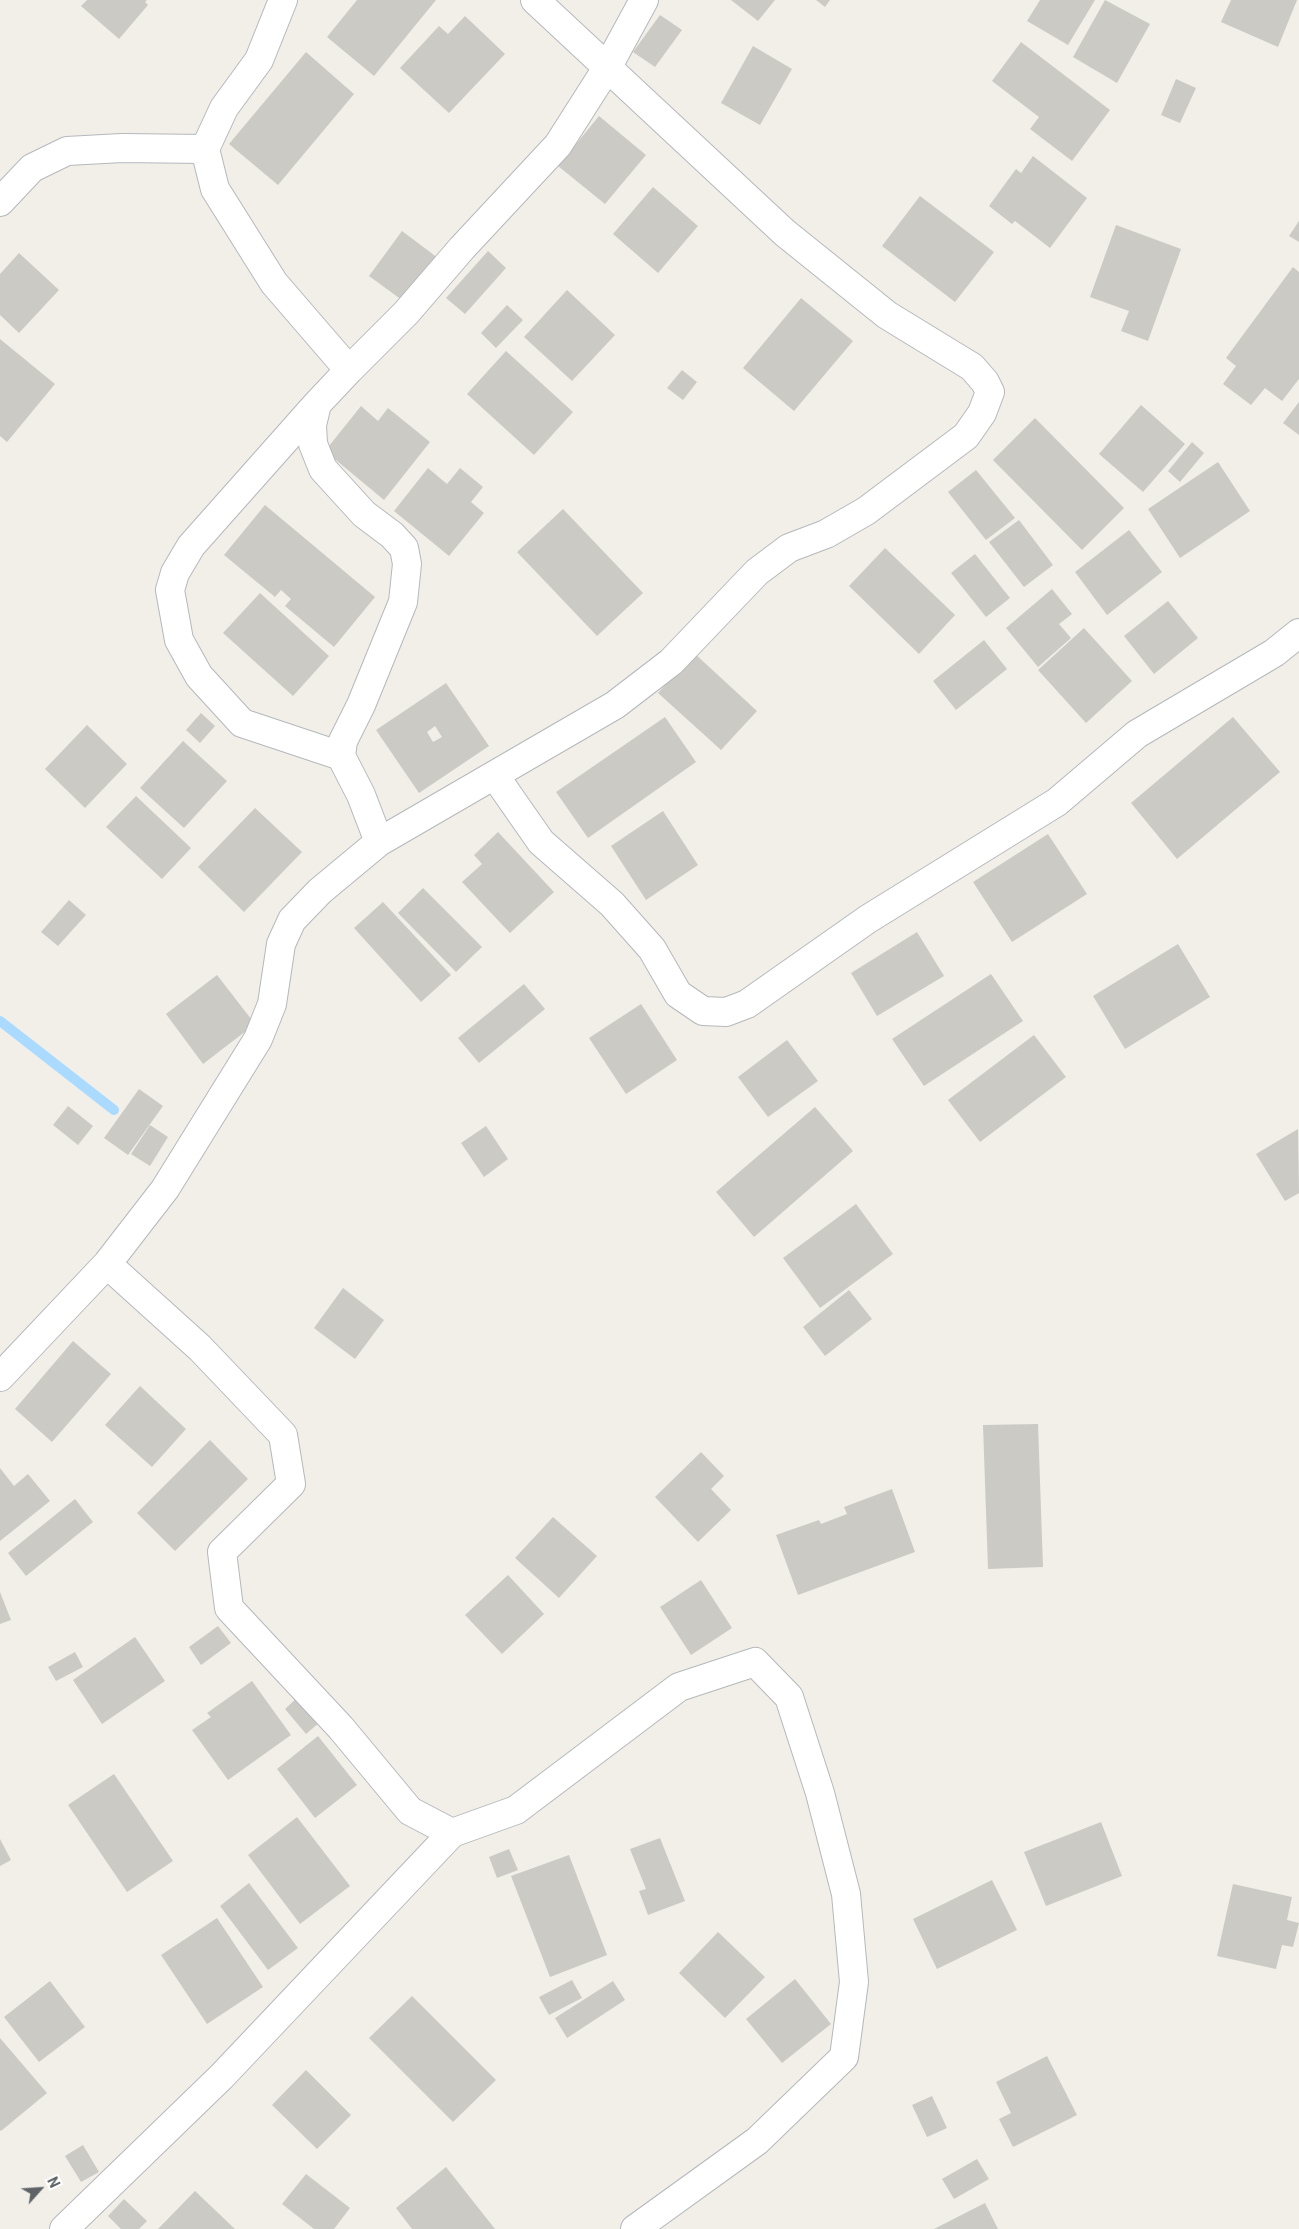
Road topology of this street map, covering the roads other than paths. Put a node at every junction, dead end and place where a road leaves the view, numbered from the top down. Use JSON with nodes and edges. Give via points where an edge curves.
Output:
{"nodes":[{"id":1,"x":283,"y":0,"type":"edge"},
{"id":2,"x":535,"y":0,"type":"edge"},
{"id":3,"x":644,"y":0,"type":"edge"},
{"id":4,"x":607,"y":68,"type":"junction"},
{"id":5,"x":205,"y":149,"type":"junction"},
{"id":6,"x":0,"y":202,"type":"edge"},
{"id":7,"x":349,"y":370,"type":"junction"},
{"id":8,"x":317,"y":404,"type":"junction"},
{"id":9,"x":1299,"y":633,"type":"edge"},
{"id":10,"x":341,"y":756,"type":"junction"},
{"id":11,"x":495,"y":776,"type":"junction"},
{"id":12,"x":378,"y":842,"type":"junction"},
{"id":13,"x":108,"y":1264,"type":"junction"},
{"id":14,"x":0,"y":1377,"type":"edge"},
{"id":15,"x":452,"y":1833,"type":"junction"},
{"id":16,"x":64,"y":2229,"type":"edge"},
{"id":17,"x":635,"y":2229,"type":"edge"}],
"edges":[{"from":1,"to":5,"type":"street","via":[[259,60],[224,108]]},
{"from":2,"to":4,"type":"street"},
{"from":3,"to":4,"type":"street"},
{"from":4,"to":7,"type":"street","via":[[558,145],[406,313]]},
{"from":4,"to":11,"type":"street","via":[[784,233],[887,315],[972,367],[990,392],[982,413],[966,436],[866,511],[826,534],[789,548],[757,572],[672,662],[615,705]]},
{"from":5,"to":6,"type":"street","via":[[67,151],[32,168]]},
{"from":5,"to":7,"type":"street","via":[[215,189],[274,283]]},
{"from":7,"to":8,"type":"street"},
{"from":8,"to":10,"type":"street","via":[[312,425],[313,444],[323,469],[364,514],[404,548],[407,564],[403,602],[343,741]]},
{"from":8,"to":10,"type":"street","via":[[191,546],[175,573],[170,590],[179,640],[199,676],[242,723]]},
{"from":9,"to":11,"type":"street","via":[[1274,653],[1137,734],[1057,802],[868,919],[747,1004],[726,1012],[703,1011],[678,994],[652,949],[612,904],[541,842]]},
{"from":10,"to":12,"type":"street"},
{"from":11,"to":12,"type":"street"},
{"from":12,"to":13,"type":"street","via":[[292,920],[281,944],[272,1004],[258,1039],[165,1189]]},
{"from":13,"to":14,"type":"street"},
{"from":13,"to":15,"type":"street","via":[[200,1348],[283,1435],[290,1484],[222,1552],[228,1608],[341,1728],[410,1811]]},
{"from":15,"to":16,"type":"street","via":[[221,2077]]},
{"from":15,"to":17,"type":"street","via":[[516,1810],[679,1687],[755,1662],[789,1697],[820,1793],[846,1894],[854,1982],[844,2057],[757,2141]]}]}
